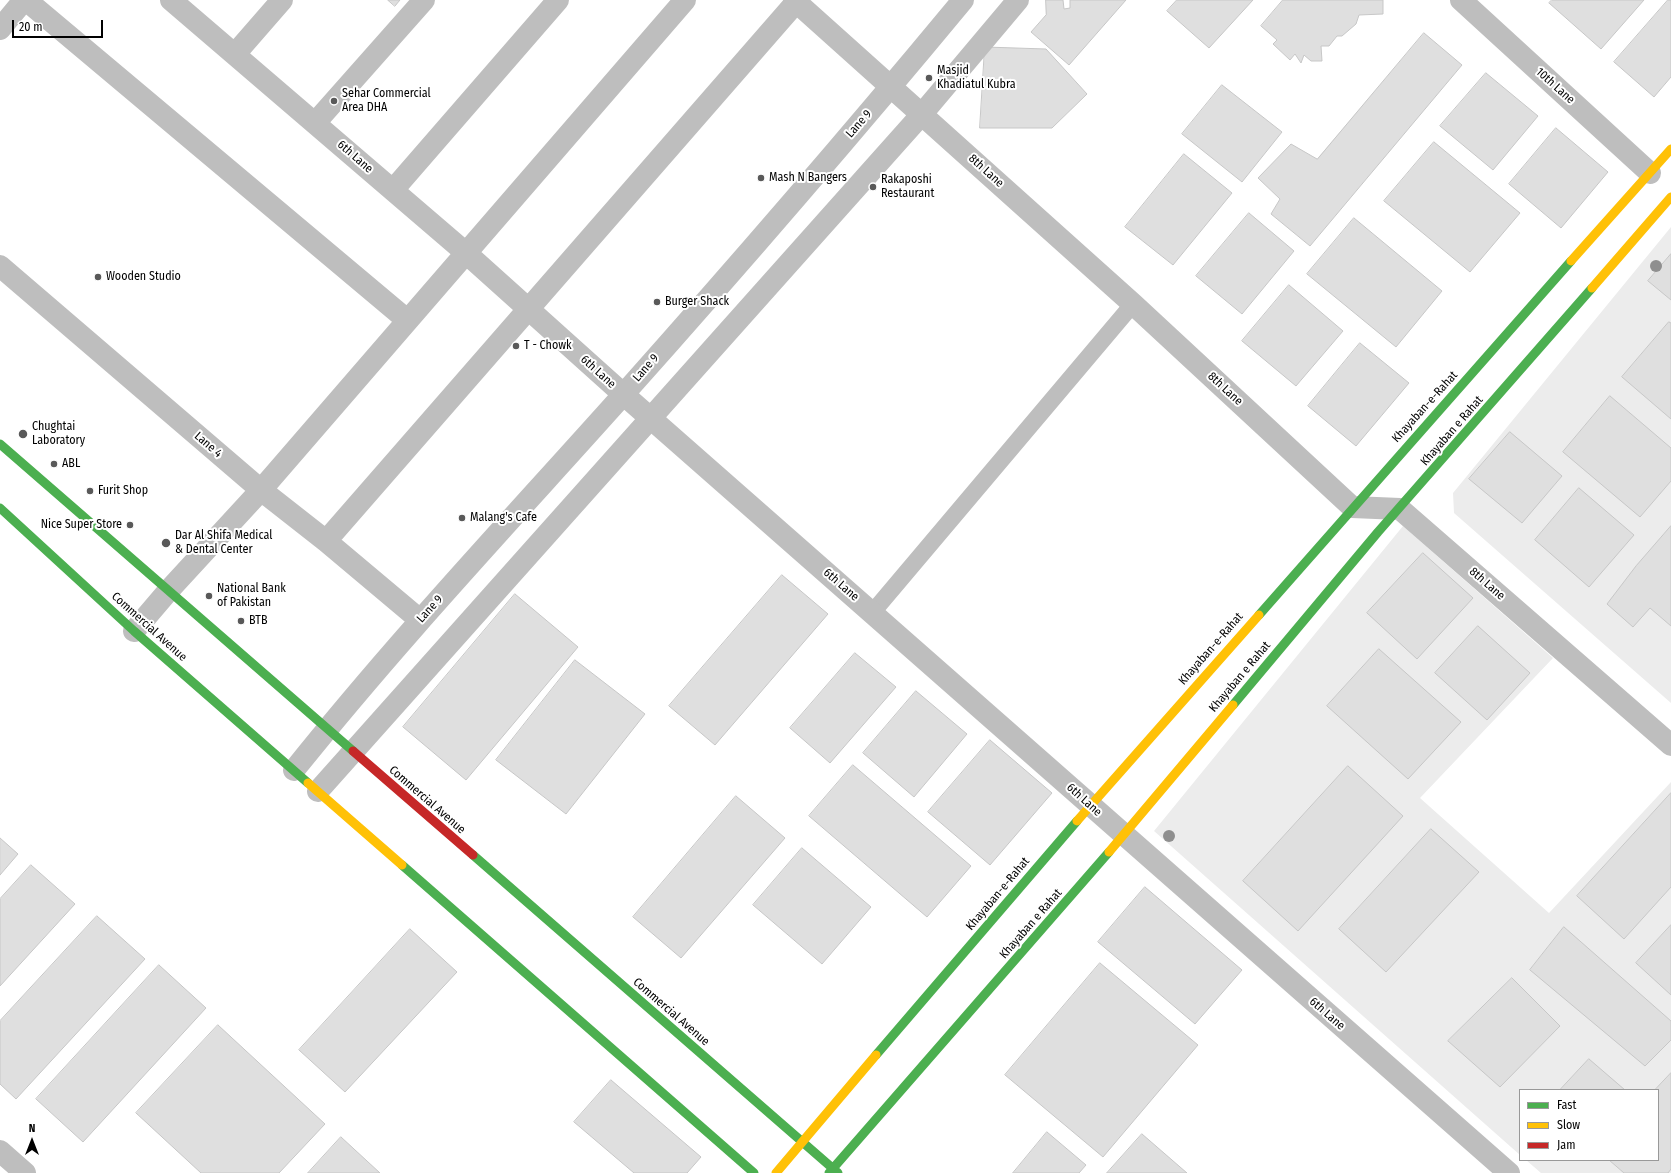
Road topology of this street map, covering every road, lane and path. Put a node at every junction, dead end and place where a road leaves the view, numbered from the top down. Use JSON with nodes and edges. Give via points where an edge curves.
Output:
{"nodes":[{"id":1,"x":25,"y":0,"type":"edge"},
{"id":2,"x":171,"y":0,"type":"edge"},
{"id":3,"x":282,"y":0,"type":"edge"},
{"id":4,"x":424,"y":0,"type":"edge"},
{"id":5,"x":558,"y":0,"type":"edge"},
{"id":6,"x":685,"y":0,"type":"edge"},
{"id":7,"x":963,"y":0,"type":"edge"},
{"id":8,"x":1018,"y":0,"type":"edge"},
{"id":9,"x":1461,"y":0,"type":"edge"},
{"id":10,"x":796,"y":1,"type":"edge"},
{"id":11,"x":0,"y":29,"type":"edge"},
{"id":12,"x":235,"y":54,"type":"junction"},
{"id":13,"x":892,"y":86,"type":"junction"},
{"id":14,"x":922,"y":114,"type":"junction"},
{"id":15,"x":315,"y":123,"type":"junction"},
{"id":16,"x":1671,"y":149,"type":"edge"},
{"id":17,"x":1650,"y":173,"type":"junction"},
{"id":18,"x":393,"y":190,"type":"junction"},
{"id":19,"x":1671,"y":197,"type":"edge"},
{"id":20,"x":466,"y":253,"type":"junction"},
{"id":21,"x":0,"y":266,"type":"edge"},
{"id":22,"x":1133,"y":304,"type":"junction"},
{"id":23,"x":528,"y":310,"type":"junction"},
{"id":24,"x":407,"y":320,"type":"junction"},
{"id":25,"x":623,"y":394,"type":"junction"},
{"id":26,"x":651,"y":419,"type":"junction"},
{"id":27,"x":0,"y":444,"type":"edge"},
{"id":28,"x":261,"y":490,"type":"junction"},
{"id":29,"x":1352,"y":507,"type":"junction"},
{"id":30,"x":0,"y":508,"type":"edge"},
{"id":31,"x":1400,"y":509,"type":"junction"},
{"id":32,"x":326,"y":541,"type":"junction"},
{"id":33,"x":169,"y":590,"type":"junction"},
{"id":34,"x":872,"y":612,"type":"junction"},
{"id":35,"x":420,"y":620,"type":"junction"},
{"id":36,"x":134,"y":631,"type":"junction"},
{"id":37,"x":327,"y":729,"type":"junction"},
{"id":38,"x":1671,"y":745,"type":"edge"},
{"id":39,"x":354,"y":753,"type":"junction"},
{"id":40,"x":294,"y":770,"type":"junction"},
{"id":41,"x":318,"y":791,"type":"junction"},
{"id":42,"x":1090,"y":805,"type":"junction"},
{"id":43,"x":1123,"y":836,"type":"junction"},
{"id":44,"x":803,"y":1143,"type":"junction"},
{"id":45,"x":0,"y":1151,"type":"edge"},
{"id":46,"x":833,"y":1172,"type":"edge"},
{"id":47,"x":25,"y":1173,"type":"edge"},
{"id":48,"x":754,"y":1173,"type":"edge"},
{"id":49,"x":776,"y":1173,"type":"edge"},
{"id":50,"x":1509,"y":1173,"type":"edge"}],
"edges":[{"from":1,"to":11,"type":"street"},
{"from":1,"to":24,"type":"street"},
{"from":2,"to":12,"type":"street","name":"6th Lane"},
{"from":3,"to":12,"type":"street"},
{"from":4,"to":15,"type":"street"},
{"from":5,"to":18,"type":"street"},
{"from":6,"to":20,"type":"street"},
{"from":7,"to":13,"type":"street","name":"Lane 9"},
{"from":8,"to":14,"type":"street"},
{"from":9,"to":17,"type":"street","name":"10th Lane"},
{"from":10,"to":13,"type":"street","name":"8th Lane"},
{"from":10,"to":23,"type":"street"},
{"from":12,"to":15,"type":"street","name":"6th Lane"},
{"from":13,"to":14,"type":"street","name":"8th Lane"},
{"from":13,"to":25,"type":"street","name":"Lane 9"},
{"from":14,"to":22,"type":"street","name":"8th Lane"},
{"from":14,"to":26,"type":"street"},
{"from":15,"to":18,"type":"street","name":"6th Lane"},
{"from":16,"to":17,"type":"street","name":"Khayaban-e-Rahat"},
{"from":17,"to":29,"type":"street","name":"Khayaban-e-Rahat"},
{"from":18,"to":20,"type":"street","name":"6th Lane"},
{"from":19,"to":31,"type":"street","name":"Khayaban e Rahat"},
{"from":20,"to":23,"type":"street","name":"6th Lane"},
{"from":20,"to":24,"type":"street"},
{"from":21,"to":28,"type":"street","name":"Lane 4"},
{"from":22,"to":29,"type":"street","name":"8th Lane"},
{"from":22,"to":34,"type":"lane"},
{"from":23,"to":25,"type":"street","name":"6th Lane"},
{"from":23,"to":32,"type":"street"},
{"from":24,"to":28,"type":"street"},
{"from":25,"to":26,"type":"street","name":"6th Lane"},
{"from":25,"to":35,"type":"street","name":"Lane 9"},
{"from":26,"to":34,"type":"street","name":"6th Lane"},
{"from":26,"to":39,"type":"street"},
{"from":27,"to":33,"type":"street","name":"Commercial Avenue"},
{"from":28,"to":32,"type":"street","name":"Lane 4"},
{"from":28,"to":33,"type":"street"},
{"from":29,"to":31,"type":"street"},
{"from":29,"to":42,"type":"street","name":"Khayaban-e-Rahat"},
{"from":30,"to":36,"type":"street","name":"Commercial Avenue"},
{"from":31,"to":38,"type":"street","name":"8th Lane"},
{"from":31,"to":43,"type":"street","name":"Khayaban e Rahat"},
{"from":32,"to":35,"type":"street","name":"Lane 4"},
{"from":33,"to":36,"type":"street"},
{"from":33,"to":37,"type":"street","name":"Commercial Avenue"},
{"from":34,"to":42,"type":"street","name":"6th Lane"},
{"from":35,"to":37,"type":"street","name":"Lane 9"},
{"from":36,"to":40,"type":"street","name":"Commercial Avenue"},
{"from":37,"to":39,"type":"street","name":"Commercial Avenue"},
{"from":37,"to":40,"type":"street","name":"Lane 9"},
{"from":39,"to":41,"type":"street"},
{"from":39,"to":44,"type":"street","name":"Commercial Avenue"},
{"from":40,"to":41,"type":"street","name":"Commercial Avenue"},
{"from":41,"to":48,"type":"street","name":"Commercial Avenue"},
{"from":42,"to":43,"type":"street","name":"6th Lane"},
{"from":42,"to":44,"type":"street","name":"Khayaban-e-Rahat"},
{"from":43,"to":46,"type":"street","name":"Khayaban e Rahat"},
{"from":43,"to":50,"type":"street","name":"6th Lane"},
{"from":44,"to":46,"type":"street","name":"Commercial Avenue"},
{"from":44,"to":49,"type":"street","name":"Khayaban-e-Rahat"},
{"from":45,"to":47,"type":"street"}]}
